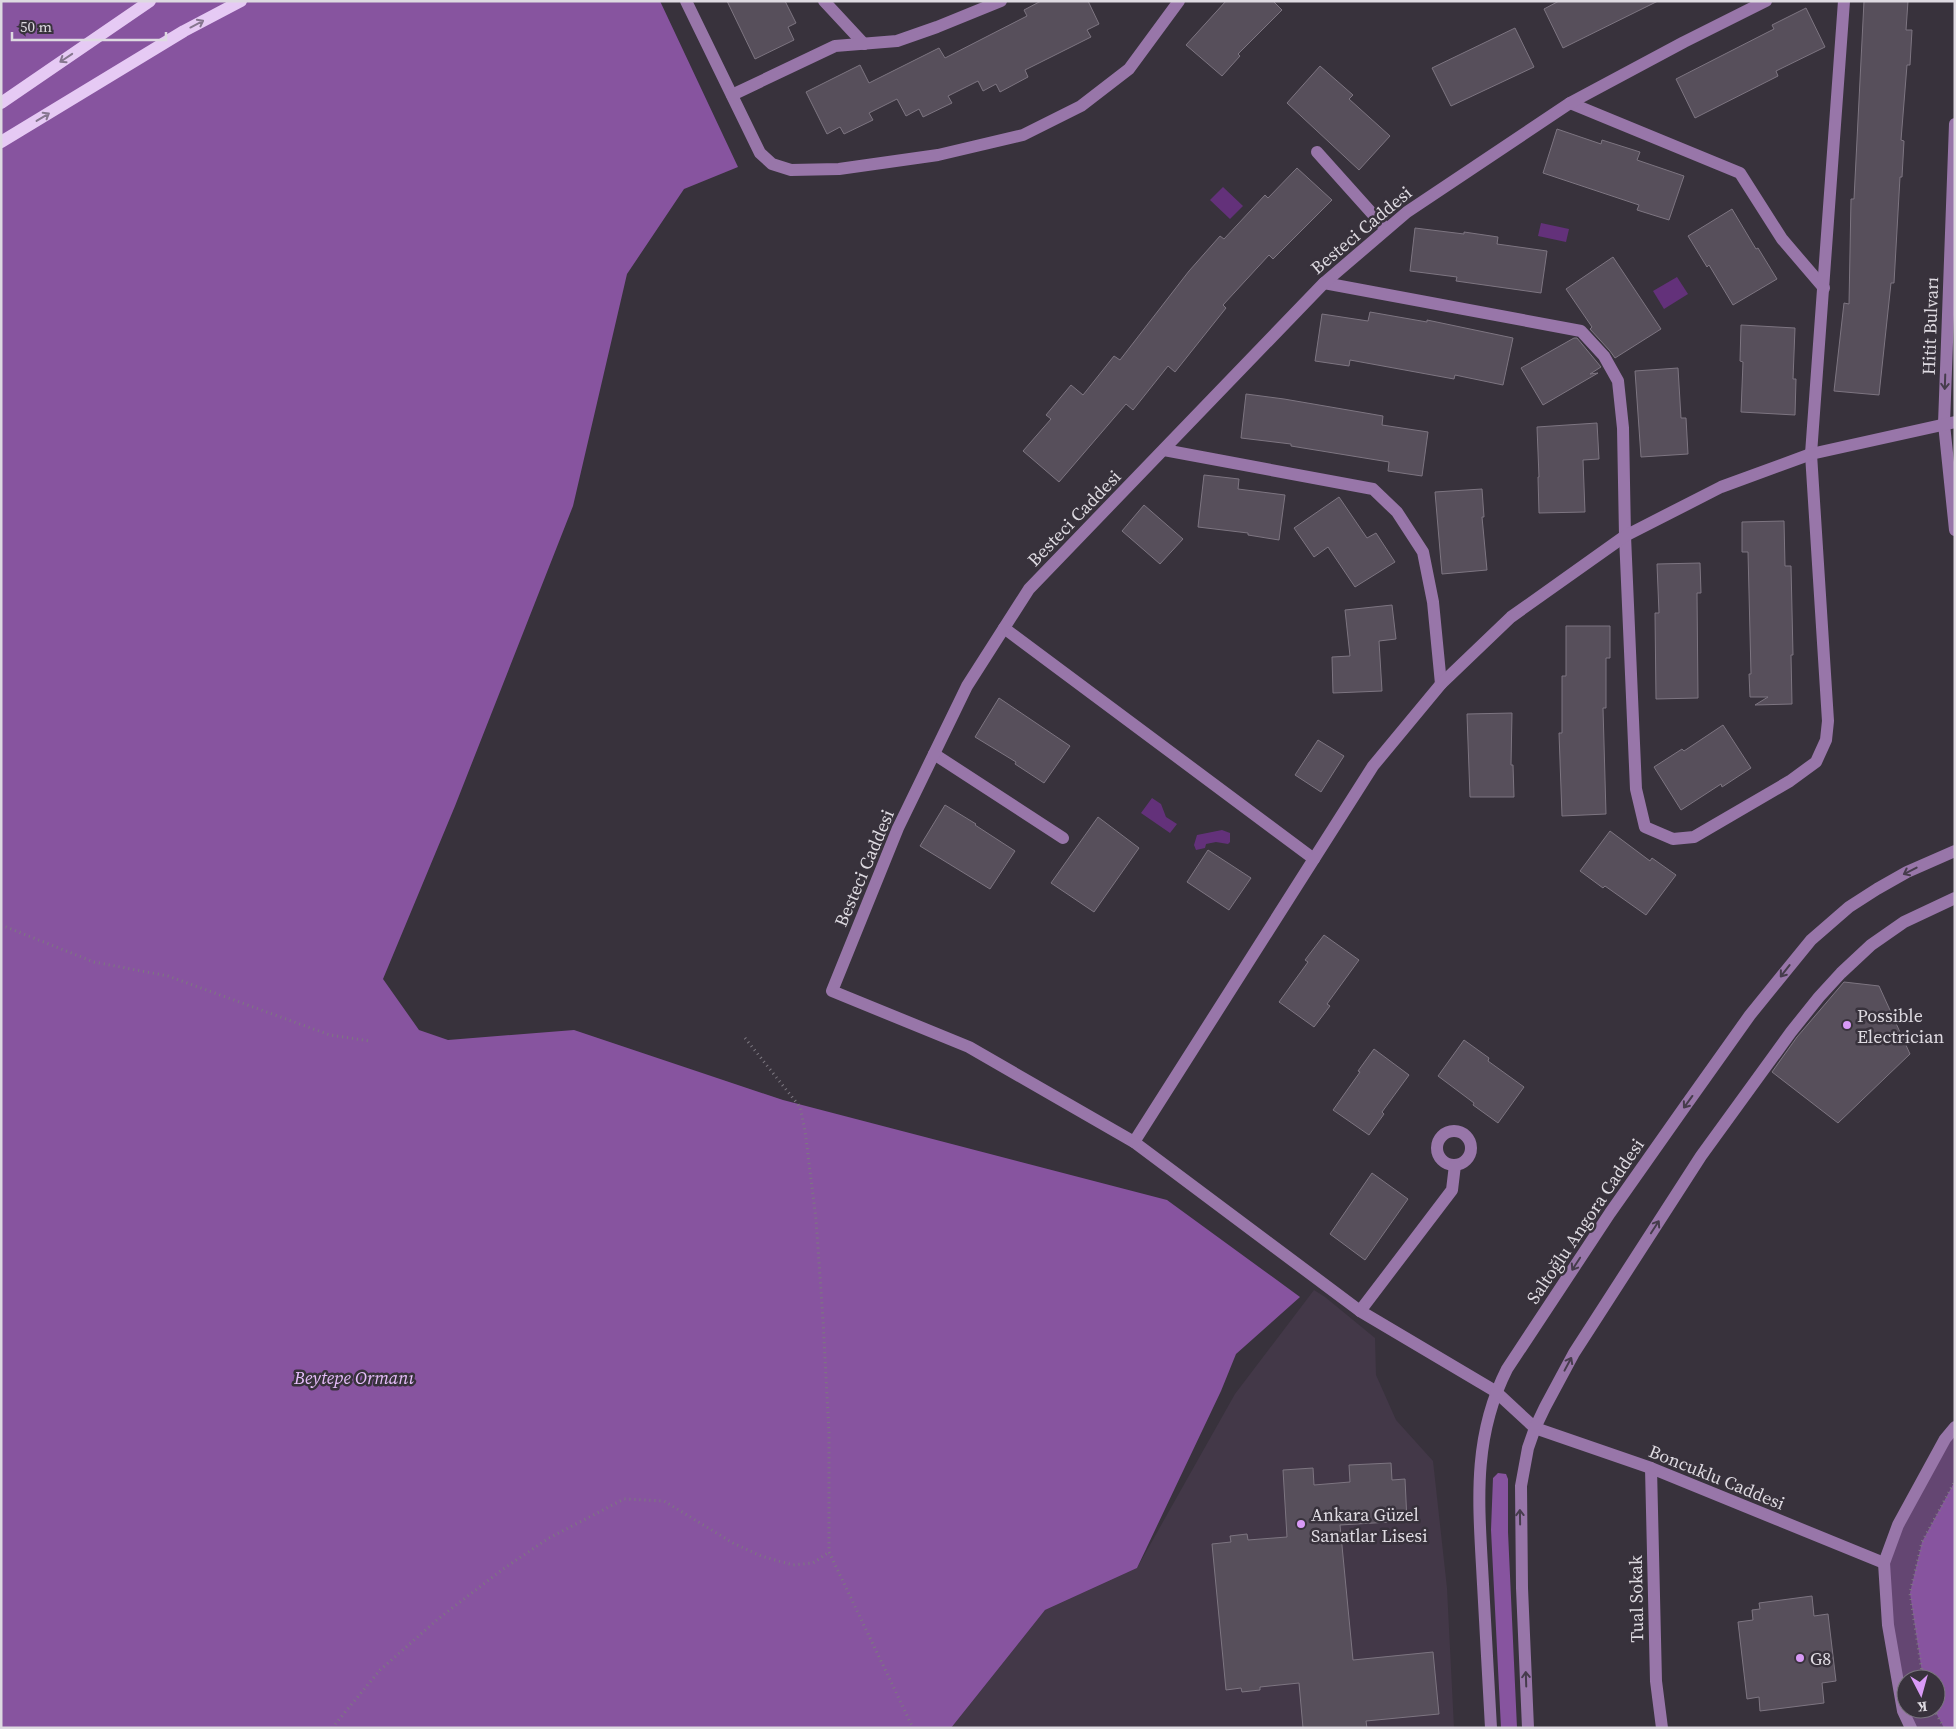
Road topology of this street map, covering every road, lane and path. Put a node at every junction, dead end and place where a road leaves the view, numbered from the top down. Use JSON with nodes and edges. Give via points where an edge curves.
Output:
{"nodes":[{"id":1,"x":150,"y":1,"type":"edge"},
{"id":2,"x":241,"y":1,"type":"edge"},
{"id":3,"x":686,"y":1,"type":"edge"},
{"id":4,"x":824,"y":1,"type":"edge"},
{"id":5,"x":1001,"y":1,"type":"edge"},
{"id":6,"x":1179,"y":1,"type":"edge"},
{"id":7,"x":1766,"y":1,"type":"edge"},
{"id":8,"x":1844,"y":1,"type":"edge"},
{"id":9,"x":864,"y":44,"type":"junction"},
{"id":10,"x":732,"y":95,"type":"junction"},
{"id":11,"x":1,"y":103,"type":"edge"},
{"id":12,"x":1570,"y":103,"type":"junction"},
{"id":13,"x":1955,"y":124,"type":"edge"},
{"id":14,"x":1,"y":142,"type":"edge"},
{"id":15,"x":1317,"y":152,"type":"dead end"},
{"id":16,"x":1386,"y":229,"type":"junction"},
{"id":17,"x":1324,"y":283,"type":"junction"},
{"id":18,"x":1824,"y":288,"type":"junction"},
{"id":19,"x":1949,"y":423,"type":"edge"},
{"id":20,"x":1164,"y":450,"type":"junction"},
{"id":21,"x":1811,"y":454,"type":"junction"},
{"id":22,"x":1955,"y":530,"type":"edge"},
{"id":23,"x":1625,"y":536,"type":"junction"},
{"id":24,"x":1004,"y":628,"type":"junction"},
{"id":25,"x":1441,"y":684,"type":"junction"},
{"id":26,"x":934,"y":754,"type":"junction"},
{"id":27,"x":1063,"y":838,"type":"dead end"},
{"id":28,"x":1955,"y":851,"type":"edge"},
{"id":29,"x":1314,"y":859,"type":"junction"},
{"id":30,"x":1955,"y":898,"type":"edge"},
{"id":31,"x":1,"y":925,"type":"edge"},
{"id":32,"x":745,"y":1038,"type":"dead end"},
{"id":33,"x":370,"y":1041,"type":"dead end"},
{"id":34,"x":1134,"y":1142,"type":"junction"},
{"id":35,"x":1456,"y":1165,"type":"dead end"},
{"id":36,"x":1360,"y":1311,"type":"junction"},
{"id":37,"x":1495,"y":1392,"type":"junction"},
{"id":38,"x":1955,"y":1427,"type":"edge"},
{"id":39,"x":1535,"y":1428,"type":"junction"},
{"id":40,"x":1651,"y":1468,"type":"junction"},
{"id":41,"x":1955,"y":1481,"type":"edge"},
{"id":42,"x":829,"y":1552,"type":"junction"},
{"id":43,"x":1884,"y":1563,"type":"junction"},
{"id":44,"x":1921,"y":1669,"type":"edge"},
{"id":45,"x":332,"y":1728,"type":"edge"},
{"id":46,"x":913,"y":1728,"type":"edge"},
{"id":47,"x":1491,"y":1728,"type":"edge"},
{"id":48,"x":1528,"y":1728,"type":"edge"},
{"id":49,"x":1662,"y":1728,"type":"edge"},
{"id":50,"x":1911,"y":1728,"type":"edge"}],
"edges":[{"from":1,"to":11,"type":"main road","one_way":true},
{"from":14,"to":2,"type":"main road","one_way":true,"via":[[184,31]]},
{"from":3,"to":10,"type":"street"},
{"from":4,"to":9,"type":"street"},
{"from":5,"to":9,"type":"street","via":[[897,41]]},
{"from":6,"to":10,"type":"street","via":[[1129,69],[1081,106],[1023,135],[938,155],[839,169],[791,170],[772,164],[760,153]]},
{"from":7,"to":12,"type":"street","name":"Besteci Caddesi"},
{"from":8,"to":18,"type":"street"},
{"from":9,"to":10,"type":"street","via":[[835,46]]},
{"from":12,"to":16,"type":"street","name":"Besteci Caddesi","via":[[1406,212]]},
{"from":12,"to":18,"type":"street","via":[[1740,172],[1782,240]]},
{"from":13,"to":19,"type":"street","name":"Hitit Bulvarı","one_way":true},
{"from":15,"to":16,"type":"street"},
{"from":16,"to":17,"type":"street","name":"Besteci Caddesi"},
{"from":17,"to":20,"type":"street","name":"Besteci Caddesi"},
{"from":17,"to":23,"type":"street","via":[[1581,331],[1604,356],[1618,381],[1623,428]]},
{"from":18,"to":21,"type":"street"},
{"from":19,"to":21,"type":"street"},
{"from":19,"to":22,"type":"street","name":"Hitit Bulvarı"},
{"from":20,"to":24,"type":"street","name":"Besteci Caddesi","via":[[1029,589]]},
{"from":20,"to":25,"type":"street","via":[[1373,489],[1397,512],[1423,552],[1433,602]]},
{"from":21,"to":23,"type":"street","via":[[1721,487]]},
{"from":21,"to":23,"type":"street","via":[[1828,720],[1826,740],[1816,762],[1790,781],[1694,837],[1673,839],[1645,827],[1636,789]]},
{"from":23,"to":25,"type":"street","via":[[1512,617]]},
{"from":24,"to":26,"type":"street","name":"Besteci Caddesi","via":[[967,686]]},
{"from":24,"to":29,"type":"street"},
{"from":25,"to":29,"type":"street","via":[[1373,766]]},
{"from":26,"to":27,"type":"street"},
{"from":26,"to":34,"type":"street","name":"Besteci Caddesi","via":[[898,828],[832,991],[969,1047]]},
{"from":28,"to":37,"type":"street","name":"Saltoğlu Angora Caddesi","one_way":true,"via":[[1907,872],[1849,907],[1792,961],[1610,1213]]},
{"from":29,"to":34,"type":"street"},
{"from":39,"to":30,"type":"street","one_way":true,"via":[[1574,1352],[1612,1292],[1701,1156],[1791,1032],[1841,973],[1871,945],[1904,922]]},
{"from":31,"to":33,"type":"path","via":[[94,962],[168,976],[330,1035]]},
{"from":32,"to":42,"type":"path","via":[[800,1107],[804,1131],[816,1219],[823,1320],[829,1434]]},
{"from":34,"to":36,"type":"street"},
{"from":35,"to":36,"type":"street","via":[[1452,1190]]},
{"from":36,"to":37,"type":"street"},
{"from":37,"to":39,"type":"street"},
{"from":37,"to":47,"type":"street","name":"Saltoğlu Angora Caddesi","via":[[1486,1420],[1479,1489]]},
{"from":38,"to":43,"type":"street","via":[[1945,1439],[1898,1525]]},
{"from":39,"to":40,"type":"street","name":"Boncuklu Caddesi"},
{"from":48,"to":39,"type":"street","one_way":true,"via":[[1520,1507],[1524,1467]]},
{"from":40,"to":43,"type":"street","name":"Boncuklu Caddesi"},
{"from":40,"to":49,"type":"street","name":"Tual Sokak","via":[[1656,1681]]},
{"from":41,"to":44,"type":"path","via":[[1922,1542],[1910,1593]]},
{"from":42,"to":45,"type":"path","via":[[813,1563],[793,1565],[761,1556],[664,1501],[624,1499],[541,1544],[438,1619],[380,1670]]},
{"from":42,"to":46,"type":"path"},
{"from":43,"to":50,"type":"street","via":[[1888,1625],[1903,1711]]}]}
